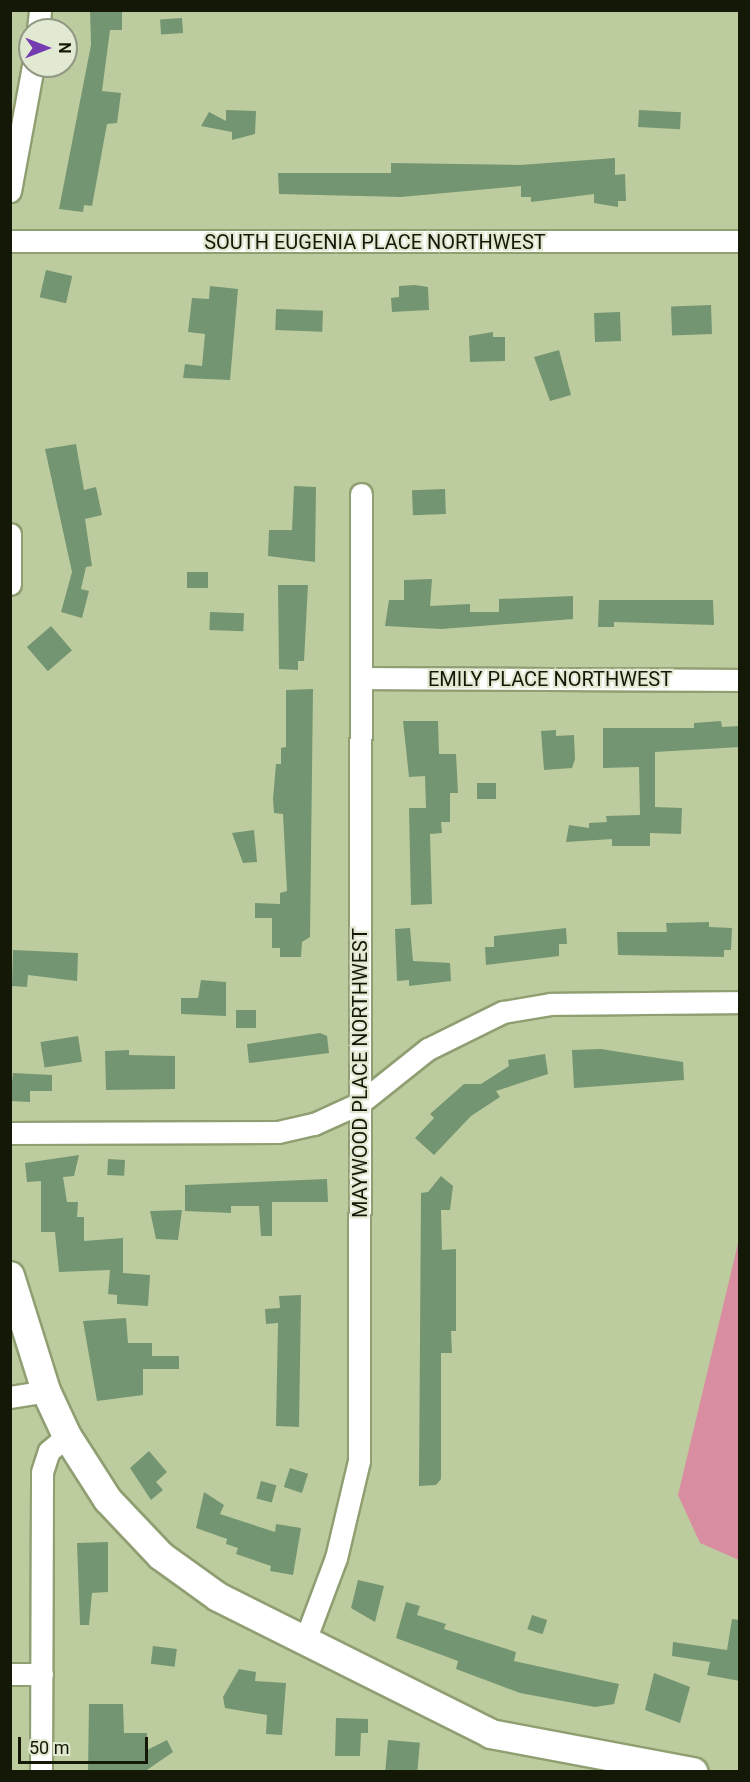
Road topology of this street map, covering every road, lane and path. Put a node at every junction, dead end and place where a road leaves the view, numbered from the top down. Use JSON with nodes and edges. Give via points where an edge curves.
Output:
{"nodes":[{"id":1,"x":31,"y":78,"type":"edge"},
{"id":2,"x":10,"y":191,"type":"edge"},
{"id":3,"x":10,"y":241,"type":"edge"},
{"id":4,"x":740,"y":241,"type":"edge"},
{"id":5,"x":361,"y":494,"type":"dead end"},
{"id":6,"x":10,"y":534,"type":"edge"},
{"id":7,"x":10,"y":584,"type":"edge"},
{"id":8,"x":361,"y":678,"type":"junction"},
{"id":9,"x":740,"y":680,"type":"edge"},
{"id":10,"x":740,"y":1002,"type":"edge"},
{"id":11,"x":360,"y":1103,"type":"junction"},
{"id":12,"x":10,"y":1132,"type":"edge"},
{"id":13,"x":10,"y":1276,"type":"edge"},
{"id":14,"x":46,"y":1391,"type":"junction"},
{"id":15,"x":10,"y":1397,"type":"edge"},
{"id":16,"x":67,"y":1436,"type":"junction"},
{"id":17,"x":304,"y":1642,"type":"junction"},
{"id":18,"x":10,"y":1674,"type":"edge"},
{"id":19,"x":42,"y":1674,"type":"junction"},
{"id":20,"x":41,"y":1772,"type":"edge"},
{"id":21,"x":693,"y":1772,"type":"edge"}],
"edges":[{"from":1,"to":2,"type":"street"},
{"from":3,"to":4,"type":"street","name":"SOUTH EUGENIA PLACE NORTHWEST"},
{"from":5,"to":8,"type":"street","name":"MAYWOOD PLACE NORTHWEST"},
{"from":6,"to":7,"type":"street"},
{"from":8,"to":9,"type":"street","name":"EMILY PLACE NORTHWEST"},
{"from":8,"to":11,"type":"street","name":"MAYWOOD PLACE NORTHWEST"},
{"from":10,"to":11,"type":"street","via":[[550,1004],[503,1012],[428,1049]]},
{"from":11,"to":12,"type":"street","via":[[314,1124],[278,1132]]},
{"from":11,"to":17,"type":"street","name":"MAYWOOD PLACE NORTHWEST","via":[[359,1461],[336,1558]]},
{"from":13,"to":14,"type":"street"},
{"from":14,"to":15,"type":"street"},
{"from":14,"to":16,"type":"street"},
{"from":16,"to":17,"type":"street","via":[[108,1500],[161,1556],[218,1597]]},
{"from":16,"to":19,"type":"street","via":[[49,1451],[42,1472]]},
{"from":17,"to":21,"type":"street","via":[[491,1734]]},
{"from":18,"to":19,"type":"street"},
{"from":19,"to":20,"type":"street"}]}
